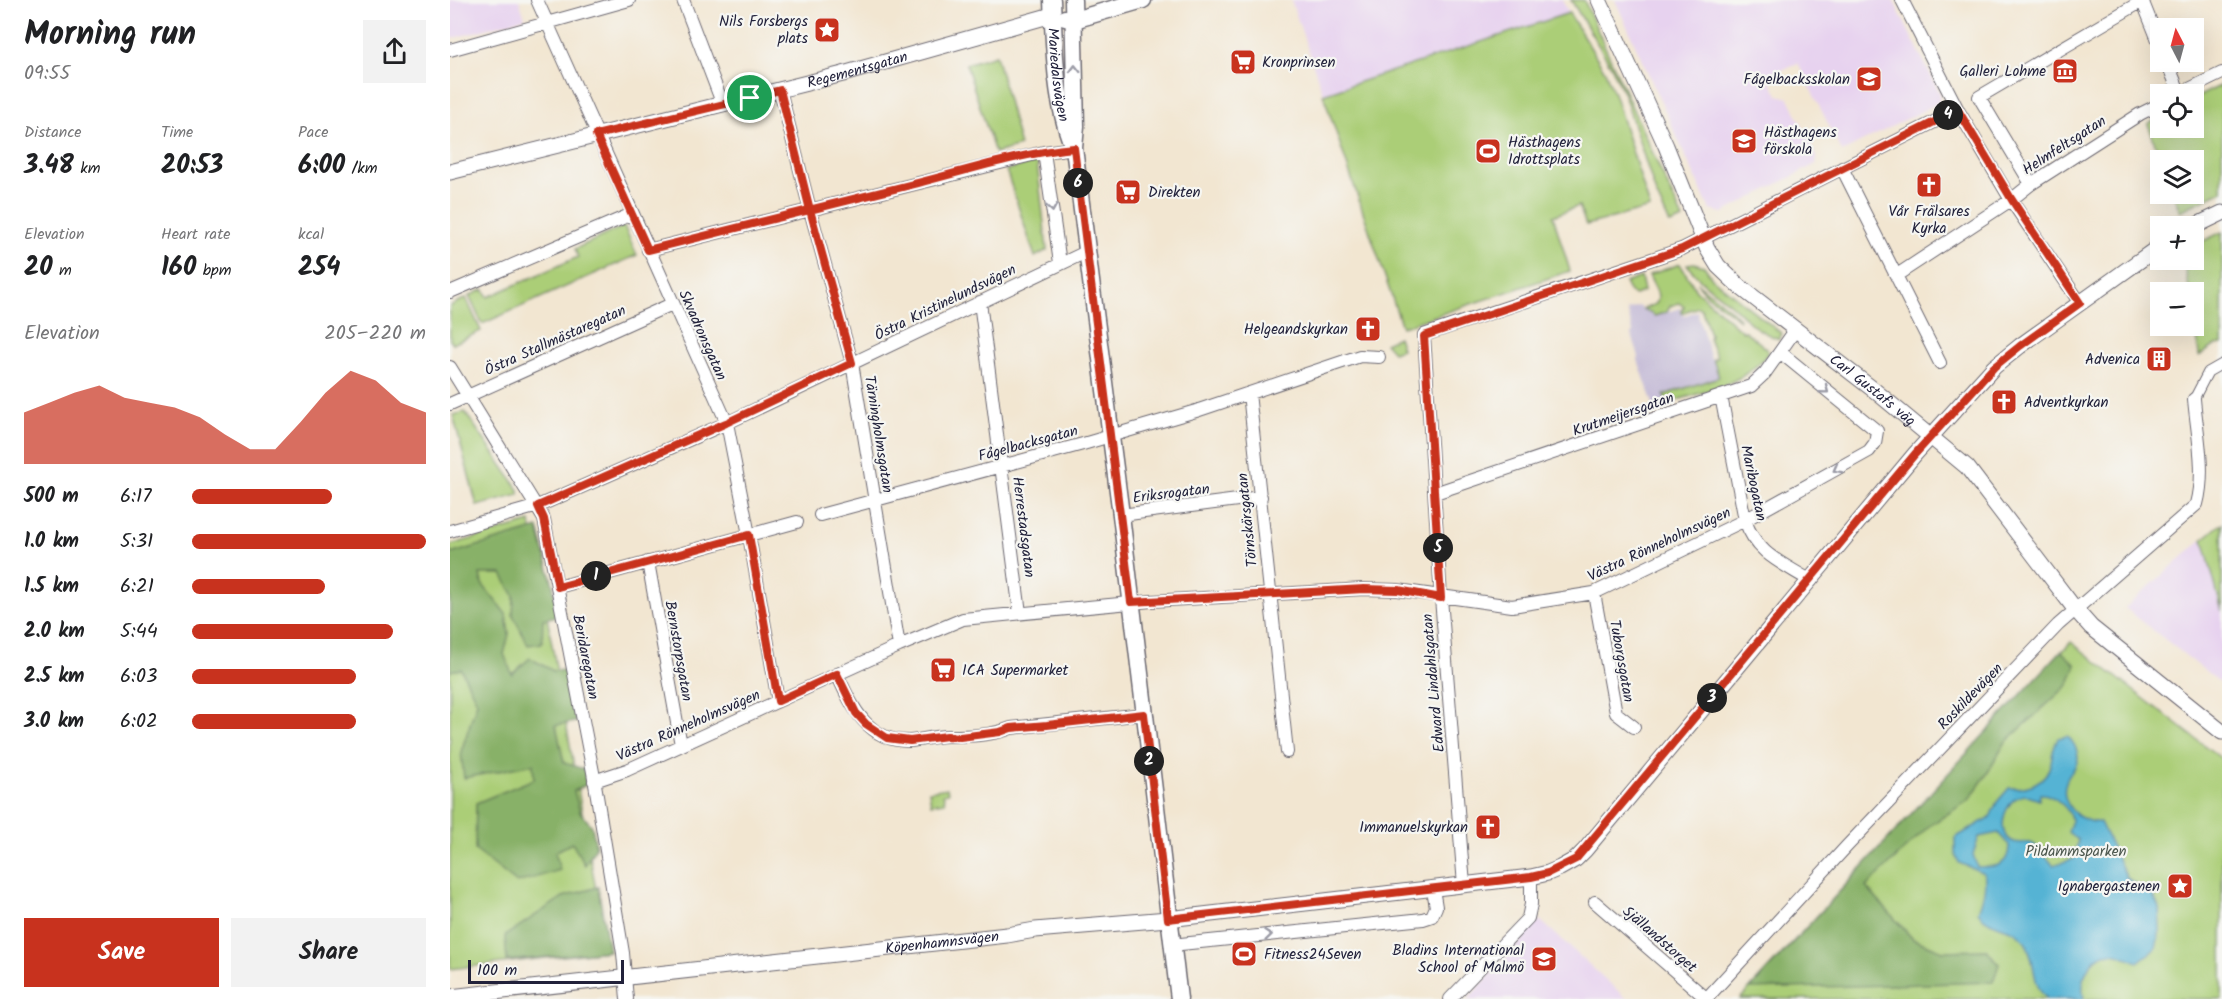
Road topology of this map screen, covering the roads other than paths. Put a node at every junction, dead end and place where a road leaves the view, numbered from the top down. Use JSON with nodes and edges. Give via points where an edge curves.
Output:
{"nodes":[{"id":1,"x":537,"y":0,"type":"edge"},
{"id":2,"x":629,"y":0,"type":"edge"},
{"id":3,"x":683,"y":0,"type":"edge"},
{"id":4,"x":1143,"y":0,"type":"edge"},
{"id":5,"x":1599,"y":0,"type":"edge"},
{"id":6,"x":1902,"y":0,"type":"edge"},
{"id":7,"x":2142,"y":0,"type":"edge"},
{"id":8,"x":1075,"y":1,"type":"edge"},
{"id":9,"x":1052,"y":8,"type":"edge"},
{"id":10,"x":1074,"y":20,"type":"junction"},
{"id":11,"x":2150,"y":20,"type":"edge"},
{"id":12,"x":546,"y":23,"type":"junction"},
{"id":13,"x":450,"y":50,"type":"edge"},
{"id":14,"x":2222,"y":73,"type":"edge"},
{"id":15,"x":2199,"y":84,"type":"edge"},
{"id":16,"x":780,"y":90,"type":"junction"},
{"id":17,"x":723,"y":105,"type":"junction"},
{"id":18,"x":2150,"y":109,"type":"edge"},
{"id":19,"x":1958,"y":110,"type":"junction"},
{"id":20,"x":596,"y":135,"type":"junction"},
{"id":21,"x":1074,"y":148,"type":"junction"},
{"id":22,"x":1044,"y":152,"type":"junction"},
{"id":23,"x":1842,"y":168,"type":"junction"},
{"id":24,"x":450,"y":172,"type":"edge"},
{"id":25,"x":2031,"y":184,"type":"junction"},
{"id":26,"x":2012,"y":200,"type":"junction"},
{"id":27,"x":810,"y":210,"type":"junction"},
{"id":28,"x":2222,"y":213,"type":"edge"},
{"id":29,"x":632,"y":214,"type":"junction"},
{"id":30,"x":2204,"y":222,"type":"edge"},
{"id":31,"x":1704,"y":238,"type":"junction"},
{"id":32,"x":648,"y":250,"type":"junction"},
{"id":33,"x":1088,"y":251,"type":"junction"},
{"id":34,"x":2150,"y":253,"type":"edge"},
{"id":35,"x":1060,"y":263,"type":"junction"},
{"id":36,"x":1897,"y":274,"type":"junction"},
{"id":37,"x":450,"y":292,"type":"edge"},
{"id":38,"x":980,"y":302,"type":"junction"},
{"id":39,"x":2080,"y":303,"type":"junction"},
{"id":40,"x":672,"y":304,"type":"junction"},
{"id":41,"x":1796,"y":329,"type":"junction"},
{"id":42,"x":1780,"y":352,"type":"junction"},
{"id":43,"x":1379,"y":357,"type":"dead end"},
{"id":44,"x":852,"y":363,"type":"junction"},
{"id":45,"x":1940,"y":363,"type":"dead end"},
{"id":46,"x":2222,"y":364,"type":"edge"},
{"id":47,"x":450,"y":367,"type":"edge"},
{"id":48,"x":1249,"y":393,"type":"junction"},
{"id":49,"x":467,"y":395,"type":"junction"},
{"id":50,"x":1721,"y":396,"type":"junction"},
{"id":51,"x":2194,"y":399,"type":"joint"},
{"id":52,"x":450,"y":404,"type":"edge"},
{"id":53,"x":726,"y":423,"type":"junction"},
{"id":54,"x":1877,"y":431,"type":"joint"},
{"id":55,"x":1110,"y":436,"type":"junction"},
{"id":56,"x":1933,"y":437,"type":"junction"},
{"id":57,"x":1001,"y":466,"type":"junction"},
{"id":58,"x":1435,"y":493,"type":"junction"},
{"id":59,"x":1261,"y":497,"type":"junction"},
{"id":60,"x":875,"y":500,"type":"junction"},
{"id":61,"x":538,"y":506,"type":"junction"},
{"id":62,"x":820,"y":515,"type":"dead end"},
{"id":63,"x":1121,"y":515,"type":"junction"},
{"id":64,"x":1745,"y":520,"type":"junction"},
{"id":65,"x":796,"y":522,"type":"dead end"},
{"id":66,"x":450,"y":531,"type":"edge"},
{"id":67,"x":749,"y":535,"type":"junction"},
{"id":68,"x":648,"y":562,"type":"junction"},
{"id":69,"x":1811,"y":581,"type":"junction"},
{"id":70,"x":558,"y":587,"type":"junction"},
{"id":71,"x":1594,"y":592,"type":"junction"},
{"id":72,"x":1270,"y":594,"type":"junction"},
{"id":73,"x":1441,"y":598,"type":"junction"},
{"id":74,"x":1131,"y":602,"type":"junction"},
{"id":75,"x":2075,"y":609,"type":"junction"},
{"id":76,"x":1020,"y":613,"type":"junction"},
{"id":77,"x":899,"y":646,"type":"junction"},
{"id":78,"x":837,"y":674,"type":"junction"},
{"id":79,"x":778,"y":701,"type":"junction"},
{"id":80,"x":1144,"y":714,"type":"junction"},
{"id":81,"x":1634,"y":727,"type":"dead end"},
{"id":82,"x":2222,"y":732,"type":"edge"},
{"id":83,"x":681,"y":745,"type":"junction"},
{"id":84,"x":1287,"y":752,"type":"dead end"},
{"id":85,"x":594,"y":781,"type":"junction"},
{"id":86,"x":1531,"y":877,"type":"junction"},
{"id":87,"x":1464,"y":885,"type":"junction"},
{"id":88,"x":1433,"y":889,"type":"junction"},
{"id":89,"x":1595,"y":902,"type":"dead end"},
{"id":90,"x":1168,"y":919,"type":"junction"},
{"id":91,"x":1171,"y":945,"type":"junction"},
{"id":92,"x":626,"y":977,"type":"junction"},
{"id":93,"x":450,"y":997,"type":"edge"},
{"id":94,"x":627,"y":999,"type":"edge"},
{"id":95,"x":1179,"y":999,"type":"edge"},
{"id":96,"x":1450,"y":999,"type":"edge"},
{"id":97,"x":1706,"y":999,"type":"edge"}],
"edges":[{"from":1,"to":12,"type":"street","name":"Skvadronsgatan"},
{"from":2,"to":12,"type":"street"},
{"from":3,"to":17,"type":"street"},
{"from":4,"to":10,"type":"main road","name":"Regementsgatan"},
{"from":5,"to":31,"type":"street","name":"Carl Gustafs väg"},
{"from":6,"to":19,"type":"street"},
{"from":7,"to":11,"type":"street"},
{"from":7,"to":25,"type":"street","via":[[1979,97]]},
{"from":8,"to":9,"type":"main road","name":"Regementsgatan"},
{"from":8,"to":10,"type":"main road","name":"Mariedalsvägen"},
{"from":9,"to":10,"type":"main road","name":"Regementsgatan"},
{"from":9,"to":16,"type":"street","name":"Regementsgatan"},
{"from":9,"to":21,"type":"main road","name":"Mariedalsvägen","via":[[1065,127]]},
{"from":21,"to":10,"type":"main road","name":"Mariedalsvägen","one_way":true},
{"from":12,"to":13,"type":"street"},
{"from":12,"to":20,"type":"street","name":"Skvadronsgatan"},
{"from":14,"to":15,"type":"street"},
{"from":16,"to":17,"type":"street","name":"Regementsgatan"},
{"from":16,"to":27,"type":"street","name":"Tärningholmsgatan"},
{"from":17,"to":20,"type":"street","name":"Regementsgatan"},
{"from":18,"to":25,"type":"street","name":"Helmfeltsgatan"},
{"from":19,"to":23,"type":"street"},
{"from":19,"to":26,"type":"street"},
{"from":20,"to":24,"type":"street","name":"Regementsgatan"},
{"from":20,"to":29,"type":"street","name":"Skvadronsgatan"},
{"from":21,"to":22,"type":"street"},
{"from":21,"to":33,"type":"main road","name":"Mariedalsvägen"},
{"from":22,"to":27,"type":"street"},
{"from":22,"to":35,"type":"street","one_way":true},
{"from":23,"to":31,"type":"street"},
{"from":23,"to":36,"type":"street"},
{"from":25,"to":26,"type":"street","name":"Helmfeltsgatan"},
{"from":26,"to":36,"type":"street","name":"Helmfeltsgatan"},
{"from":26,"to":39,"type":"street"},
{"from":27,"to":32,"type":"street"},
{"from":27,"to":44,"type":"street","name":"Tärningholmsgatan"},
{"from":28,"to":30,"type":"street"},
{"from":29,"to":32,"type":"street","name":"Skvadronsgatan"},
{"from":29,"to":37,"type":"street"},
{"from":31,"to":41,"type":"street","name":"Carl Gustafs väg","via":[[1722,271]]},
{"from":31,"to":58,"type":"street","name":"Edward Lindahlsgatan","via":[[1669,254],[1424,336]]},
{"from":32,"to":40,"type":"street","name":"Skvadronsgatan"},
{"from":33,"to":35,"type":"street","name":"Östra Kristinelundsvägen"},
{"from":33,"to":55,"type":"main road","name":"Mariedalsvägen"},
{"from":34,"to":39,"type":"street","name":"Köpenhamnsvägen"},
{"from":35,"to":38,"type":"street","name":"Östra Kristinelundsvägen"},
{"from":36,"to":45,"type":"street"},
{"from":38,"to":44,"type":"street","name":"Östra Kristinelundsvägen"},
{"from":38,"to":57,"type":"street","name":"Herrestadsgatan"},
{"from":39,"to":56,"type":"street","name":"Köpenhamnsvägen","via":[[1994,367]]},
{"from":40,"to":49,"type":"street","name":"Östra Stallmästaregatan"},
{"from":40,"to":53,"type":"street","name":"Skvadronsgatan"},
{"from":41,"to":42,"type":"street","name":"Krutmeijersgatan"},
{"from":41,"to":56,"type":"street","name":"Carl Gustafs väg"},
{"from":42,"to":50,"type":"street","name":"Krutmeijersgatan","via":[[1751,386]]},
{"from":42,"to":54,"type":"street","name":"Carl Gustafs väg","one_way":true},
{"from":43,"to":48,"type":"street","name":"Fågelbacksgatan","via":[[1360,356]]},
{"from":44,"to":53,"type":"street","name":"Östra Kristinelundsvägen"},
{"from":44,"to":60,"type":"street","name":"Tärningholmsgatan"},
{"from":46,"to":51,"type":"street","via":[[2208,372]]},
{"from":47,"to":49,"type":"street","name":"Beridaregatan"},
{"from":48,"to":55,"type":"street","name":"Fågelbacksgatan"},
{"from":48,"to":59,"type":"street","name":"Törnskärsgatan"},
{"from":49,"to":52,"type":"street","name":"Östra Stallmästaregatan"},
{"from":49,"to":61,"type":"street","name":"Beridaregatan"},
{"from":50,"to":58,"type":"street","name":"Krutmeijersgatan"},
{"from":50,"to":64,"type":"street","name":"Maribogatan"},
{"from":51,"to":75,"type":"street","name":"Roskildevägen","via":[[2202,472],[2197,504]]},
{"from":53,"to":61,"type":"street","name":"Östra Kristinelundsvägen"},
{"from":53,"to":67,"type":"street","name":"Skvadronsgatan"},
{"from":54,"to":64,"type":"street","name":"Västra Rönneholmsvägen","one_way":true,"via":[[1869,451]]},
{"from":55,"to":57,"type":"street","name":"Fågelbacksgatan"},
{"from":55,"to":63,"type":"main road","name":"Mariedalsvägen"},
{"from":56,"to":69,"type":"street","name":"Köpenhamnsvägen"},
{"from":56,"to":75,"type":"street","name":"Carl Gustafs väg","via":[[1967,466]]},
{"from":57,"to":60,"type":"street","name":"Fågelbacksgatan"},
{"from":57,"to":76,"type":"street","name":"Herrestadsgatan"},
{"from":58,"to":73,"type":"street","name":"Edward Lindahlsgatan"},
{"from":59,"to":63,"type":"street","name":"Eriksrogatan"},
{"from":59,"to":72,"type":"street","name":"Törnskärsgatan"},
{"from":60,"to":62,"type":"street","name":"Fågelbacksgatan"},
{"from":60,"to":77,"type":"street","name":"Tärningholmsgatan"},
{"from":61,"to":66,"type":"street","name":"Östra Kristinelundsvägen"},
{"from":61,"to":70,"type":"street","name":"Beridaregatan"},
{"from":63,"to":74,"type":"main road","name":"Mariedalsvägen"},
{"from":64,"to":69,"type":"street","name":"Maribogatan","via":[[1761,550]]},
{"from":64,"to":71,"type":"street","name":"Västra Rönneholmsvägen"},
{"from":65,"to":67,"type":"street"},
{"from":67,"to":68,"type":"street"},
{"from":67,"to":79,"type":"street","name":"Skvadronsgatan"},
{"from":68,"to":70,"type":"street"},
{"from":68,"to":83,"type":"street","name":"Bernstorpsgatan"},
{"from":69,"to":86,"type":"street","name":"Köpenhamnsvägen","via":[[1585,850],[1560,868]]},
{"from":70,"to":85,"type":"street","name":"Beridaregatan"},
{"from":71,"to":73,"type":"street","name":"Västra Rönneholmsvägen","via":[[1512,606]]},
{"from":71,"to":81,"type":"street","name":"Tuborgsgatan","via":[[1616,713]]},
{"from":72,"to":73,"type":"street","name":"Västra Rönneholmsvägen","via":[[1382,589]]},
{"from":72,"to":74,"type":"street","name":"Västra Rönneholmsvägen"},
{"from":72,"to":84,"type":"street","name":"Törnskärsgatan"},
{"from":73,"to":87,"type":"street","name":"Edward Lindahlsgatan"},
{"from":74,"to":76,"type":"street","name":"Västra Rönneholmsvägen"},
{"from":74,"to":80,"type":"main road","name":"Mariedalsvägen"},
{"from":75,"to":82,"type":"street","name":"Carl Gustafs väg","via":[[2091,627]]},
{"from":75,"to":97,"type":"street","name":"Roskildevägen"},
{"from":76,"to":77,"type":"street","name":"Västra Rönneholmsvägen","via":[[963,620]]},
{"from":77,"to":78,"type":"street","name":"Västra Rönneholmsvägen"},
{"from":78,"to":79,"type":"street","name":"Västra Rönneholmsvägen"},
{"from":78,"to":80,"type":"street","via":[[856,713],[866,724],[887,738],[898,740],[960,737]]},
{"from":79,"to":83,"type":"street","name":"Västra Rönneholmsvägen"},
{"from":80,"to":90,"type":"main road","name":"Mariedalsvägen"},
{"from":83,"to":85,"type":"street","name":"Västra Rönneholmsvägen"},
{"from":85,"to":92,"type":"street","name":"Beridaregatan"},
{"from":86,"to":87,"type":"street","name":"Köpenhamnsvägen"},
{"from":86,"to":96,"type":"street","via":[[1528,918]]},
{"from":87,"to":88,"type":"street","name":"Köpenhamnsvägen"},
{"from":88,"to":90,"type":"street","name":"Köpenhamnsvägen"},
{"from":91,"to":88,"type":"street","one_way":true,"via":[[1423,919],[1432,916],[1436,907]]},
{"from":89,"to":97,"type":"street","name":"Själlandstorget"},
{"from":90,"to":91,"type":"main road","name":"Mariedalsvägen"},
{"from":90,"to":92,"type":"street","name":"Köpenhamnsvägen","via":[[1035,930]]},
{"from":91,"to":95,"type":"main road","name":"Mariedalsvägen"},
{"from":92,"to":93,"type":"street","name":"Köpenhamnsvägen"},
{"from":92,"to":94,"type":"street","name":"Beridaregatan"}]}
